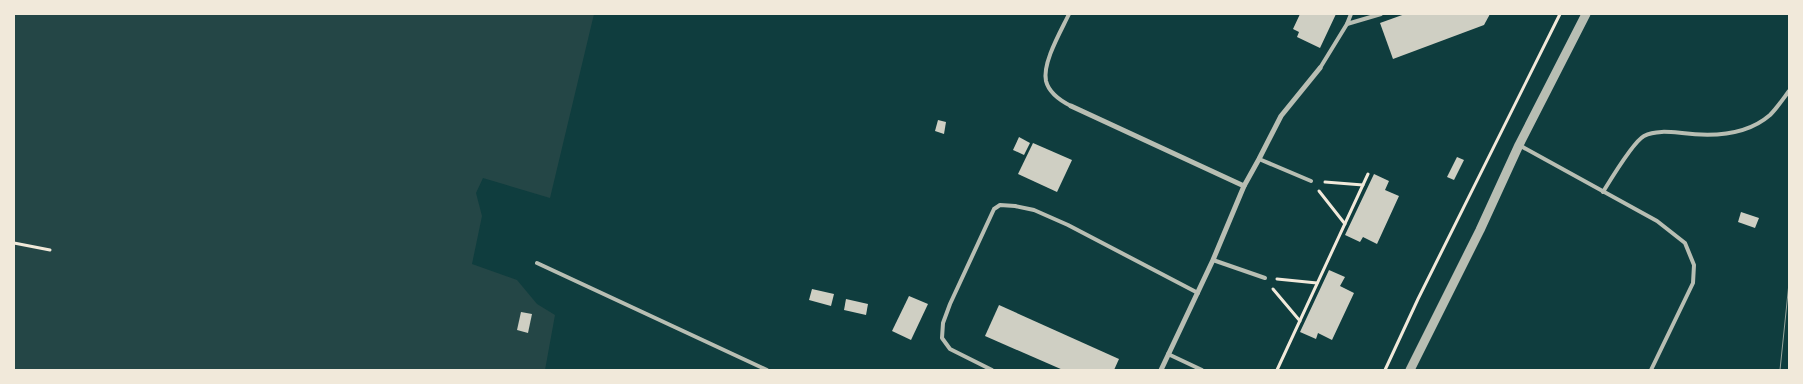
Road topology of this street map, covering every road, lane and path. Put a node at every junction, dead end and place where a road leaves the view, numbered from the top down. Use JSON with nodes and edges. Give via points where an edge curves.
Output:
{"nodes":[{"id":1,"x":1069,"y":14,"type":"edge"},
{"id":2,"x":1351,"y":14,"type":"edge"},
{"id":3,"x":1381,"y":14,"type":"edge"},
{"id":4,"x":1560,"y":14,"type":"edge"},
{"id":5,"x":1586,"y":14,"type":"edge"},
{"id":6,"x":1347,"y":24,"type":"junction"},
{"id":7,"x":1320,"y":68,"type":"joint"},
{"id":8,"x":1789,"y":91,"type":"edge"},
{"id":9,"x":1071,"y":106,"type":"joint"},
{"id":10,"x":1519,"y":145,"type":"junction"},
{"id":11,"x":1259,"y":158,"type":"junction"},
{"id":12,"x":1368,"y":174,"type":"dead end"},
{"id":13,"x":1311,"y":181,"type":"junction"},
{"id":14,"x":1364,"y":185,"type":"junction"},
{"id":15,"x":1244,"y":186,"type":"junction"},
{"id":16,"x":1603,"y":192,"type":"junction"},
{"id":17,"x":1345,"y":224,"type":"junction"},
{"id":18,"x":14,"y":243,"type":"edge"},
{"id":19,"x":50,"y":250,"type":"dead end"},
{"id":20,"x":1214,"y":260,"type":"junction"},
{"id":21,"x":537,"y":263,"type":"dead end"},
{"id":22,"x":1265,"y":278,"type":"junction"},
{"id":23,"x":1317,"y":283,"type":"junction"},
{"id":24,"x":1198,"y":293,"type":"junction"},
{"id":25,"x":1300,"y":321,"type":"junction"},
{"id":26,"x":1168,"y":354,"type":"junction"},
{"id":27,"x":767,"y":370,"type":"edge"},
{"id":28,"x":992,"y":370,"type":"edge"},
{"id":29,"x":1161,"y":370,"type":"edge"},
{"id":30,"x":1202,"y":370,"type":"edge"},
{"id":31,"x":1277,"y":370,"type":"edge"},
{"id":32,"x":1385,"y":370,"type":"edge"},
{"id":33,"x":1410,"y":370,"type":"edge"},
{"id":34,"x":1651,"y":370,"type":"edge"}],
"edges":[{"from":1,"to":9,"type":"lane","via":[[1046,65],[1046,82],[1058,99]]},
{"from":2,"to":6,"type":"lane"},
{"from":3,"to":6,"type":"lane"},
{"from":4,"to":32,"type":"path"},
{"from":5,"to":10,"type":"street"},
{"from":6,"to":7,"type":"lane"},
{"from":7,"to":11,"type":"street","via":[[1282,116]]},
{"from":8,"to":16,"type":"lane","via":[[1770,114],[1751,128],[1726,134],[1664,132],[1644,136]]},
{"from":9,"to":15,"type":"street"},
{"from":10,"to":16,"type":"lane"},
{"from":10,"to":33,"type":"street"},
{"from":11,"to":13,"type":"lane"},
{"from":11,"to":15,"type":"street"},
{"from":12,"to":14,"type":"path"},
{"from":13,"to":14,"type":"path"},
{"from":13,"to":17,"type":"path"},
{"from":14,"to":17,"type":"path"},
{"from":15,"to":20,"type":"street"},
{"from":16,"to":34,"type":"lane","via":[[1657,221],[1685,243],[1694,265],[1693,283]]},
{"from":17,"to":23,"type":"path"},
{"from":18,"to":19,"type":"path"},
{"from":20,"to":22,"type":"lane"},
{"from":20,"to":24,"type":"street"},
{"from":21,"to":27,"type":"lane"},
{"from":22,"to":23,"type":"path"},
{"from":22,"to":25,"type":"path"},
{"from":23,"to":25,"type":"path"},
{"from":24,"to":26,"type":"street"},
{"from":24,"to":28,"type":"lane","via":[[1068,225],[1034,210],[1000,205],[994,209],[950,304],[942,338],[950,349]]},
{"from":25,"to":31,"type":"path"},
{"from":26,"to":29,"type":"street"},
{"from":26,"to":30,"type":"lane"}]}
